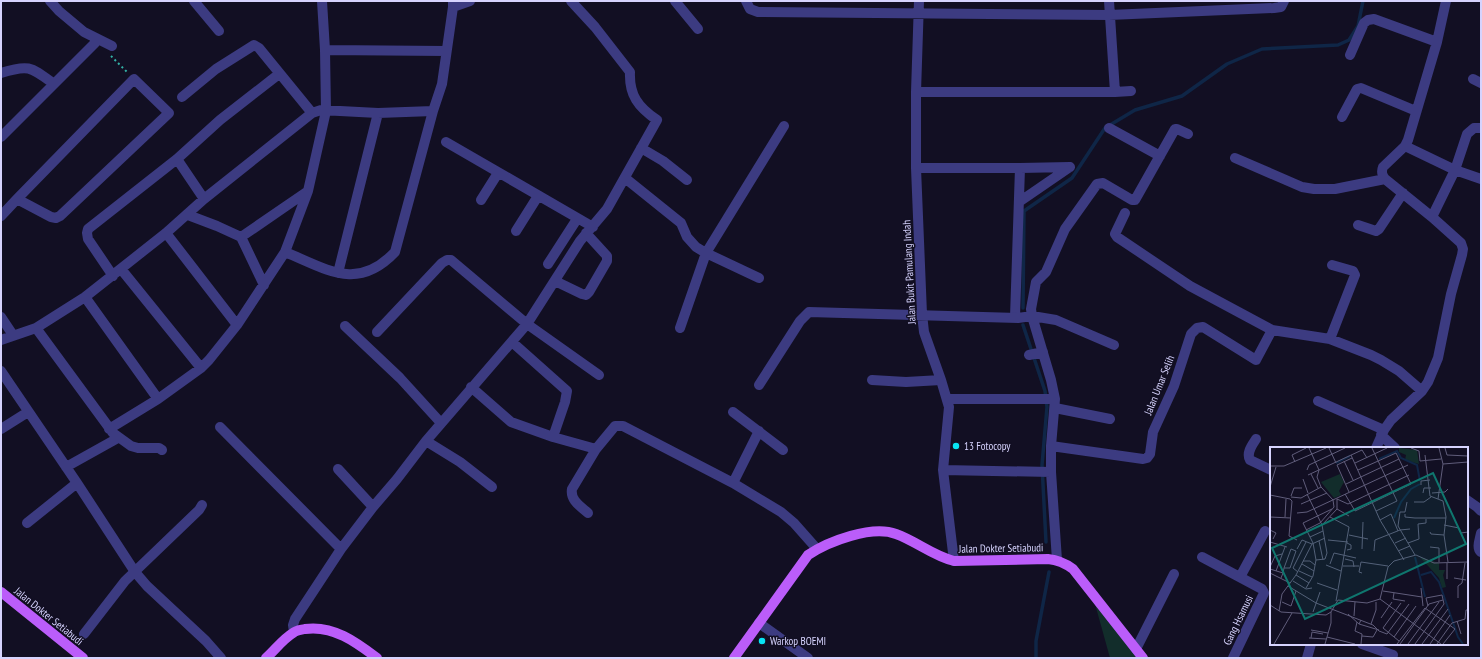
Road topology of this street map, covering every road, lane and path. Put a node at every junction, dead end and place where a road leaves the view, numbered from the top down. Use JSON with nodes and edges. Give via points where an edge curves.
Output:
{"nodes":[{"id":1,"x":50,"y":1,"type":"edge"},
{"id":2,"x":194,"y":1,"type":"edge"},
{"id":3,"x":322,"y":1,"type":"edge"},
{"id":4,"x":470,"y":1,"type":"edge"},
{"id":5,"x":571,"y":1,"type":"edge"},
{"id":6,"x":675,"y":1,"type":"edge"},
{"id":7,"x":746,"y":1,"type":"edge"},
{"id":8,"x":919,"y":1,"type":"edge"},
{"id":9,"x":1109,"y":1,"type":"edge"},
{"id":10,"x":1284,"y":1,"type":"edge"},
{"id":11,"x":1446,"y":1,"type":"edge"},
{"id":12,"x":453,"y":4,"type":"edge"},
{"id":13,"x":919,"y":13,"type":"junction"},
{"id":14,"x":1109,"y":15,"type":"junction"},
{"id":15,"x":698,"y":29,"type":"dead end"},
{"id":16,"x":218,"y":31,"type":"dead end"},
{"id":17,"x":1437,"y":42,"type":"junction"},
{"id":18,"x":95,"y":43,"type":"dead end"},
{"id":19,"x":111,"y":50,"type":"joint"},
{"id":20,"x":325,"y":50,"type":"junction"},
{"id":21,"x":446,"y":51,"type":"junction"},
{"id":22,"x":1350,"y":55,"type":"dead end"},
{"id":23,"x":1,"y":73,"type":"edge"},
{"id":24,"x":278,"y":74,"type":"junction"},
{"id":25,"x":134,"y":79,"type":"junction"},
{"id":26,"x":54,"y":84,"type":"junction"},
{"id":27,"x":1131,"y":91,"type":"dead end"},
{"id":28,"x":916,"y":92,"type":"junction"},
{"id":29,"x":1115,"y":92,"type":"junction"},
{"id":30,"x":182,"y":97,"type":"dead end"},
{"id":31,"x":326,"y":111,"type":"junction"},
{"id":32,"x":433,"y":111,"type":"junction"},
{"id":33,"x":1416,"y":111,"type":"junction"},
{"id":34,"x":312,"y":113,"type":"junction"},
{"id":35,"x":378,"y":113,"type":"junction"},
{"id":36,"x":1342,"y":117,"type":"dead end"},
{"id":37,"x":784,"y":126,"type":"dead end"},
{"id":38,"x":1108,"y":128,"type":"dead end"},
{"id":39,"x":1481,"y":128,"type":"edge"},
{"id":40,"x":1188,"y":134,"type":"dead end"},
{"id":41,"x":1,"y":137,"type":"edge"},
{"id":42,"x":446,"y":142,"type":"dead end"},
{"id":43,"x":1405,"y":146,"type":"junction"},
{"id":44,"x":641,"y":148,"type":"junction"},
{"id":45,"x":1160,"y":156,"type":"junction"},
{"id":46,"x":1234,"y":158,"type":"dead end"},
{"id":47,"x":177,"y":159,"type":"junction"},
{"id":48,"x":916,"y":168,"type":"junction"},
{"id":49,"x":1020,"y":168,"type":"junction"},
{"id":50,"x":1455,"y":170,"type":"junction"},
{"id":51,"x":498,"y":173,"type":"junction"},
{"id":52,"x":625,"y":178,"type":"junction"},
{"id":53,"x":1385,"y":178,"type":"junction"},
{"id":54,"x":1481,"y":179,"type":"edge"},
{"id":55,"x":687,"y":180,"type":"dead end"},
{"id":56,"x":308,"y":191,"type":"junction"},
{"id":57,"x":1403,"y":194,"type":"junction"},
{"id":58,"x":538,"y":196,"type":"junction"},
{"id":59,"x":17,"y":199,"type":"junction"},
{"id":60,"x":204,"y":199,"type":"junction"},
{"id":61,"x":481,"y":200,"type":"dead end"},
{"id":62,"x":1019,"y":202,"type":"junction"},
{"id":63,"x":1125,"y":213,"type":"dead end"},
{"id":64,"x":188,"y":215,"type":"junction"},
{"id":65,"x":1,"y":216,"type":"edge"},
{"id":66,"x":1432,"y":216,"type":"junction"},
{"id":67,"x":577,"y":219,"type":"junction"},
{"id":68,"x":1358,"y":225,"type":"dead end"},
{"id":69,"x":590,"y":230,"type":"junction"},
{"id":70,"x":516,"y":231,"type":"dead end"},
{"id":71,"x":166,"y":233,"type":"junction"},
{"id":72,"x":241,"y":237,"type":"junction"},
{"id":73,"x":285,"y":252,"type":"junction"},
{"id":74,"x":706,"y":254,"type":"junction"},
{"id":75,"x":548,"y":264,"type":"dead end"},
{"id":76,"x":1332,"y":264,"type":"dead end"},
{"id":77,"x":117,"y":272,"type":"junction"},
{"id":78,"x":338,"y":273,"type":"junction"},
{"id":79,"x":759,"y":278,"type":"dead end"},
{"id":80,"x":555,"y":280,"type":"junction"},
{"id":81,"x":264,"y":285,"type":"junction"},
{"id":82,"x":85,"y":297,"type":"junction"},
{"id":83,"x":922,"y":314,"type":"junction"},
{"id":84,"x":1,"y":316,"type":"edge"},
{"id":85,"x":1032,"y":316,"type":"junction"},
{"id":86,"x":1015,"y":317,"type":"junction"},
{"id":87,"x":527,"y":324,"type":"junction"},
{"id":88,"x":237,"y":325,"type":"junction"},
{"id":89,"x":345,"y":326,"type":"dead end"},
{"id":90,"x":36,"y":328,"type":"junction"},
{"id":91,"x":680,"y":328,"type":"dead end"},
{"id":92,"x":1272,"y":330,"type":"junction"},
{"id":93,"x":378,"y":332,"type":"dead end"},
{"id":94,"x":13,"y":335,"type":"junction"},
{"id":95,"x":1330,"y":339,"type":"junction"},
{"id":96,"x":1,"y":340,"type":"edge"},
{"id":97,"x":512,"y":342,"type":"junction"},
{"id":98,"x":1114,"y":345,"type":"dead end"},
{"id":99,"x":201,"y":368,"type":"junction"},
{"id":100,"x":1,"y":371,"type":"edge"},
{"id":101,"x":599,"y":375,"type":"dead end"},
{"id":102,"x":872,"y":380,"type":"dead end"},
{"id":103,"x":941,"y":380,"type":"junction"},
{"id":104,"x":759,"y":385,"type":"dead end"},
{"id":105,"x":471,"y":387,"type":"junction"},
{"id":106,"x":1422,"y":391,"type":"junction"},
{"id":107,"x":947,"y":398,"type":"junction"},
{"id":108,"x":158,"y":399,"type":"junction"},
{"id":109,"x":1318,"y":401,"type":"dead end"},
{"id":110,"x":1053,"y":402,"type":"junction"},
{"id":111,"x":28,"y":412,"type":"junction"},
{"id":112,"x":733,"y":412,"type":"dead end"},
{"id":113,"x":1110,"y":419,"type":"dead end"},
{"id":114,"x":441,"y":423,"type":"junction"},
{"id":115,"x":220,"y":427,"type":"dead end"},
{"id":116,"x":1,"y":429,"type":"edge"},
{"id":117,"x":109,"y":429,"type":"junction"},
{"id":118,"x":759,"y":431,"type":"junction"},
{"id":119,"x":1383,"y":433,"type":"junction"},
{"id":120,"x":553,"y":437,"type":"junction"},
{"id":121,"x":118,"y":438,"type":"junction"},
{"id":122,"x":1256,"y":439,"type":"dead end"},
{"id":123,"x":426,"y":441,"type":"junction"},
{"id":124,"x":1051,"y":446,"type":"junction"},
{"id":125,"x":1376,"y":447,"type":"edge"},
{"id":126,"x":1394,"y":447,"type":"edge"},
{"id":127,"x":596,"y":449,"type":"junction"},
{"id":128,"x":162,"y":450,"type":"dead end"},
{"id":129,"x":783,"y":450,"type":"dead end"},
{"id":130,"x":66,"y":467,"type":"junction"},
{"id":131,"x":338,"y":469,"type":"dead end"},
{"id":132,"x":943,"y":470,"type":"junction"},
{"id":133,"x":1270,"y":470,"type":"edge"},
{"id":134,"x":1045,"y":472,"type":"junction"},
{"id":135,"x":77,"y":483,"type":"junction"},
{"id":136,"x":733,"y":483,"type":"junction"},
{"id":137,"x":492,"y":487,"type":"dead end"},
{"id":138,"x":1468,"y":501,"type":"edge"},
{"id":139,"x":202,"y":505,"type":"dead end"},
{"id":140,"x":373,"y":508,"type":"junction"},
{"id":141,"x":1481,"y":511,"type":"edge"},
{"id":142,"x":588,"y":513,"type":"dead end"},
{"id":143,"x":27,"y":523,"type":"dead end"},
{"id":144,"x":1265,"y":531,"type":"dead end"},
{"id":145,"x":1481,"y":533,"type":"edge"},
{"id":146,"x":341,"y":549,"type":"junction"},
{"id":147,"x":817,"y":549,"type":"junction"},
{"id":148,"x":1481,"y":552,"type":"edge"},
{"id":149,"x":1202,"y":557,"type":"dead end"},
{"id":150,"x":1057,"y":560,"type":"junction"},
{"id":151,"x":954,"y":561,"type":"junction"},
{"id":152,"x":135,"y":572,"type":"junction"},
{"id":153,"x":1174,"y":574,"type":"dead end"},
{"id":154,"x":1240,"y":577,"type":"junction"},
{"id":155,"x":1,"y":592,"type":"edge"},
{"id":156,"x":759,"y":623,"type":"junction"},
{"id":157,"x":294,"y":632,"type":"junction"},
{"id":158,"x":84,"y":634,"type":"dead end"},
{"id":159,"x":1311,"y":645,"type":"edge"},
{"id":160,"x":1365,"y":645,"type":"edge"},
{"id":161,"x":1136,"y":650,"type":"junction"},
{"id":162,"x":1393,"y":655,"type":"dead end"},
{"id":163,"x":83,"y":658,"type":"edge"},
{"id":164,"x":221,"y":658,"type":"edge"},
{"id":165,"x":266,"y":658,"type":"edge"},
{"id":166,"x":377,"y":658,"type":"edge"},
{"id":167,"x":734,"y":658,"type":"edge"},
{"id":168,"x":808,"y":658,"type":"edge"},
{"id":169,"x":1143,"y":658,"type":"edge"},
{"id":170,"x":1233,"y":658,"type":"edge"},
{"id":171,"x":1307,"y":658,"type":"edge"}],
"edges":[{"from":1,"to":19,"type":"street","via":[[84,32]]},
{"from":2,"to":16,"type":"street"},
{"from":3,"to":20,"type":"street"},
{"from":4,"to":12,"type":"street"},
{"from":5,"to":44,"type":"street","via":[[630,72],[636,102],[657,120]]},
{"from":6,"to":15,"type":"street"},
{"from":7,"to":13,"type":"street","via":[[750,9],[758,12]]},
{"from":8,"to":13,"type":"street","name":"Jalan Bukit Pamulang Indah"},
{"from":9,"to":14,"type":"street"},
{"from":10,"to":14,"type":"street","via":[[1281,7],[1274,8]]},
{"from":11,"to":17,"type":"street"},
{"from":12,"to":21,"type":"street"},
{"from":13,"to":14,"type":"street"},
{"from":13,"to":28,"type":"street","name":"Jalan Bukit Pamulang Indah"},
{"from":14,"to":29,"type":"street"},
{"from":17,"to":22,"type":"street","via":[[1374,19],[1364,23]]},
{"from":17,"to":33,"type":"street"},
{"from":18,"to":26,"type":"street"},
{"from":19,"to":25,"type":"path"},
{"from":20,"to":21,"type":"street"},
{"from":20,"to":31,"type":"street"},
{"from":21,"to":32,"type":"street","via":[[442,84]]},
{"from":23,"to":26,"type":"street","via":[[18,68],[31,69]]},
{"from":24,"to":30,"type":"street","via":[[254,45],[216,69]]},
{"from":24,"to":34,"type":"street"},
{"from":24,"to":47,"type":"street","via":[[220,120]]},
{"from":25,"to":59,"type":"street"},
{"from":25,"to":59,"type":"street","via":[[169,113],[60,216],[51,217]]},
{"from":26,"to":41,"type":"street"},
{"from":27,"to":29,"type":"street"},
{"from":28,"to":29,"type":"street"},
{"from":28,"to":48,"type":"street","name":"Jalan Bukit Pamulang Indah"},
{"from":31,"to":34,"type":"street"},
{"from":31,"to":35,"type":"street"},
{"from":31,"to":56,"type":"street"},
{"from":32,"to":35,"type":"street"},
{"from":32,"to":78,"type":"street","via":[[395,252],[376,268],[364,273]]},
{"from":33,"to":36,"type":"street","via":[[1361,88],[1357,89]]},
{"from":33,"to":43,"type":"street"},
{"from":34,"to":60,"type":"street"},
{"from":35,"to":78,"type":"street"},
{"from":37,"to":74,"type":"street"},
{"from":38,"to":45,"type":"street"},
{"from":39,"to":50,"type":"street","via":[[1474,128],[1467,134]]},
{"from":40,"to":45,"type":"street","via":[[1175,129]]},
{"from":42,"to":51,"type":"street"},
{"from":43,"to":50,"type":"street"},
{"from":43,"to":53,"type":"street","via":[[1383,167],[1382,174]]},
{"from":44,"to":52,"type":"street"},
{"from":44,"to":55,"type":"street"},
{"from":45,"to":85,"type":"street","via":[[1135,200],[1103,183],[1097,184],[1065,229],[1046,272],[1036,282]]},
{"from":46,"to":53,"type":"street","via":[[1302,187],[1314,189],[1336,189]]},
{"from":47,"to":60,"type":"street"},
{"from":47,"to":77,"type":"street","via":[[88,229],[88,239]]},
{"from":48,"to":49,"type":"street"},
{"from":48,"to":83,"type":"street","name":"Jalan Bukit Pamulang Indah"},
{"from":49,"to":62,"type":"street"},
{"from":49,"to":62,"type":"street","via":[[1070,167]]},
{"from":50,"to":54,"type":"street"},
{"from":50,"to":66,"type":"street"},
{"from":51,"to":58,"type":"street"},
{"from":51,"to":61,"type":"street"},
{"from":52,"to":69,"type":"street","via":[[607,209]]},
{"from":52,"to":74,"type":"street","via":[[681,223],[690,241]]},
{"from":53,"to":57,"type":"street"},
{"from":56,"to":72,"type":"street"},
{"from":56,"to":73,"type":"street"},
{"from":57,"to":66,"type":"street"},
{"from":57,"to":68,"type":"street","via":[[1379,230]]},
{"from":58,"to":67,"type":"street"},
{"from":58,"to":70,"type":"street"},
{"from":59,"to":65,"type":"street"},
{"from":60,"to":64,"type":"street"},
{"from":62,"to":86,"type":"street"},
{"from":63,"to":92,"type":"street","via":[[1115,234],[1117,237],[1190,286]]},
{"from":64,"to":71,"type":"street"},
{"from":64,"to":72,"type":"street"},
{"from":66,"to":106,"type":"street","via":[[1461,243],[1463,249],[1438,358]]},
{"from":67,"to":69,"type":"street"},
{"from":67,"to":75,"type":"street"},
{"from":69,"to":80,"type":"street"},
{"from":69,"to":80,"type":"street","via":[[607,256],[607,261],[589,292],[586,295],[582,294]]},
{"from":71,"to":77,"type":"street"},
{"from":71,"to":88,"type":"street"},
{"from":72,"to":81,"type":"street"},
{"from":73,"to":78,"type":"street"},
{"from":73,"to":81,"type":"street"},
{"from":74,"to":79,"type":"street"},
{"from":74,"to":91,"type":"street"},
{"from":76,"to":95,"type":"street","via":[[1350,269],[1355,274]]},
{"from":77,"to":82,"type":"street"},
{"from":77,"to":99,"type":"street"},
{"from":80,"to":87,"type":"street"},
{"from":81,"to":88,"type":"street"},
{"from":82,"to":90,"type":"street"},
{"from":82,"to":108,"type":"street"},
{"from":83,"to":86,"type":"street"},
{"from":83,"to":103,"type":"street","name":"Jalan Bukit Pamulang Indah","via":[[924,332]]},
{"from":83,"to":104,"type":"street","via":[[809,312],[800,321]]},
{"from":84,"to":94,"type":"street"},
{"from":85,"to":86,"type":"street"},
{"from":85,"to":98,"type":"street","via":[[1056,320]]},
{"from":85,"to":110,"type":"street","via":[[1036,353],[1051,380]]},
{"from":87,"to":93,"type":"street","via":[[452,260],[447,260]]},
{"from":87,"to":97,"type":"street"},
{"from":87,"to":101,"type":"street"},
{"from":88,"to":99,"type":"street"},
{"from":89,"to":114,"type":"street","via":[[400,378]]},
{"from":90,"to":94,"type":"street"},
{"from":90,"to":117,"type":"street"},
{"from":92,"to":95,"type":"street"},
{"from":92,"to":124,"type":"street","name":"Jalan Umar Selih","via":[[1256,360],[1203,327],[1197,328],[1191,334],[1174,386],[1153,432],[1150,454],[1147,458]]},
{"from":94,"to":96,"type":"street"},
{"from":95,"to":106,"type":"street","via":[[1382,360]]},
{"from":97,"to":105,"type":"street"},
{"from":97,"to":120,"type":"street","via":[[567,391],[566,402]]},
{"from":99,"to":108,"type":"street"},
{"from":100,"to":111,"type":"street"},
{"from":102,"to":103,"type":"street"},
{"from":103,"to":107,"type":"street","name":"Jalan Bukit Pamulang Indah"},
{"from":105,"to":114,"type":"street"},
{"from":105,"to":120,"type":"street","via":[[511,422]]},
{"from":106,"to":119,"type":"street","via":[[1395,416]]},
{"from":107,"to":110,"type":"street"},
{"from":107,"to":132,"type":"street","name":"Jalan Bukit Pamulang Indah","via":[[949,407]]},
{"from":108,"to":117,"type":"street"},
{"from":109,"to":119,"type":"street"},
{"from":110,"to":113,"type":"street"},
{"from":110,"to":124,"type":"street"},
{"from":111,"to":116,"type":"street"},
{"from":111,"to":130,"type":"street"},
{"from":112,"to":118,"type":"street"},
{"from":114,"to":123,"type":"street"},
{"from":115,"to":146,"type":"street"},
{"from":117,"to":121,"type":"street"},
{"from":118,"to":129,"type":"street"},
{"from":118,"to":136,"type":"street"},
{"from":119,"to":125,"type":"street"},
{"from":119,"to":126,"type":"street"},
{"from":120,"to":127,"type":"street"},
{"from":121,"to":128,"type":"street","via":[[138,448]]},
{"from":121,"to":130,"type":"street"},
{"from":122,"to":133,"type":"street","via":[[1248,457]]},
{"from":123,"to":137,"type":"street","via":[[460,462]]},
{"from":123,"to":140,"type":"street"},
{"from":124,"to":134,"type":"street"},
{"from":127,"to":136,"type":"street","via":[[615,426],[623,426]]},
{"from":127,"to":142,"type":"street","via":[[571,494]]},
{"from":130,"to":135,"type":"street"},
{"from":131,"to":140,"type":"street"},
{"from":132,"to":134,"type":"street"},
{"from":132,"to":151,"type":"street","name":"Jalan Bukit Pamulang Indah"},
{"from":134,"to":150,"type":"street"},
{"from":135,"to":143,"type":"street"},
{"from":135,"to":152,"type":"street"},
{"from":136,"to":147,"type":"street","via":[[787,516]]},
{"from":138,"to":141,"type":"street"},
{"from":139,"to":152,"type":"street"},
{"from":140,"to":146,"type":"street"},
{"from":144,"to":154,"type":"street"},
{"from":145,"to":148,"type":"street","via":[[1478,546]]},
{"from":146,"to":157,"type":"street","via":[[295,618]]},
{"from":147,"to":151,"type":"main road","name":"Jalan Dokter Setiabudi","via":[[862,533],[882,531],[898,534],[943,558]]},
{"from":147,"to":156,"type":"main road","name":"Jalan Dokter Setiabudi","via":[[808,555]]},
{"from":149,"to":154,"type":"street","name":"Gang Hsamusi"},
{"from":150,"to":151,"type":"main road","name":"Jalan Dokter Setiabudi"},
{"from":150,"to":161,"type":"main road","name":"Jalan Dokter Setiabudi","via":[[1074,569]]},
{"from":152,"to":158,"type":"street","via":[[125,581]]},
{"from":152,"to":164,"type":"street"},
{"from":153,"to":161,"type":"street"},
{"from":154,"to":170,"type":"street","name":"Gang Hsamusi","via":[[1262,589],[1264,593]]},
{"from":155,"to":163,"type":"main road","name":"Jalan Dokter Setiabudi"},
{"from":156,"to":167,"type":"main road","name":"Jalan Dokter Setiabudi"},
{"from":156,"to":168,"type":"street"},
{"from":157,"to":165,"type":"main road"},
{"from":157,"to":166,"type":"main road","via":[[315,628],[329,630],[354,641]]},
{"from":159,"to":171,"type":"street"},
{"from":160,"to":162,"type":"street"},
{"from":161,"to":169,"type":"main road","name":"Jalan Dokter Setiabudi"}]}
